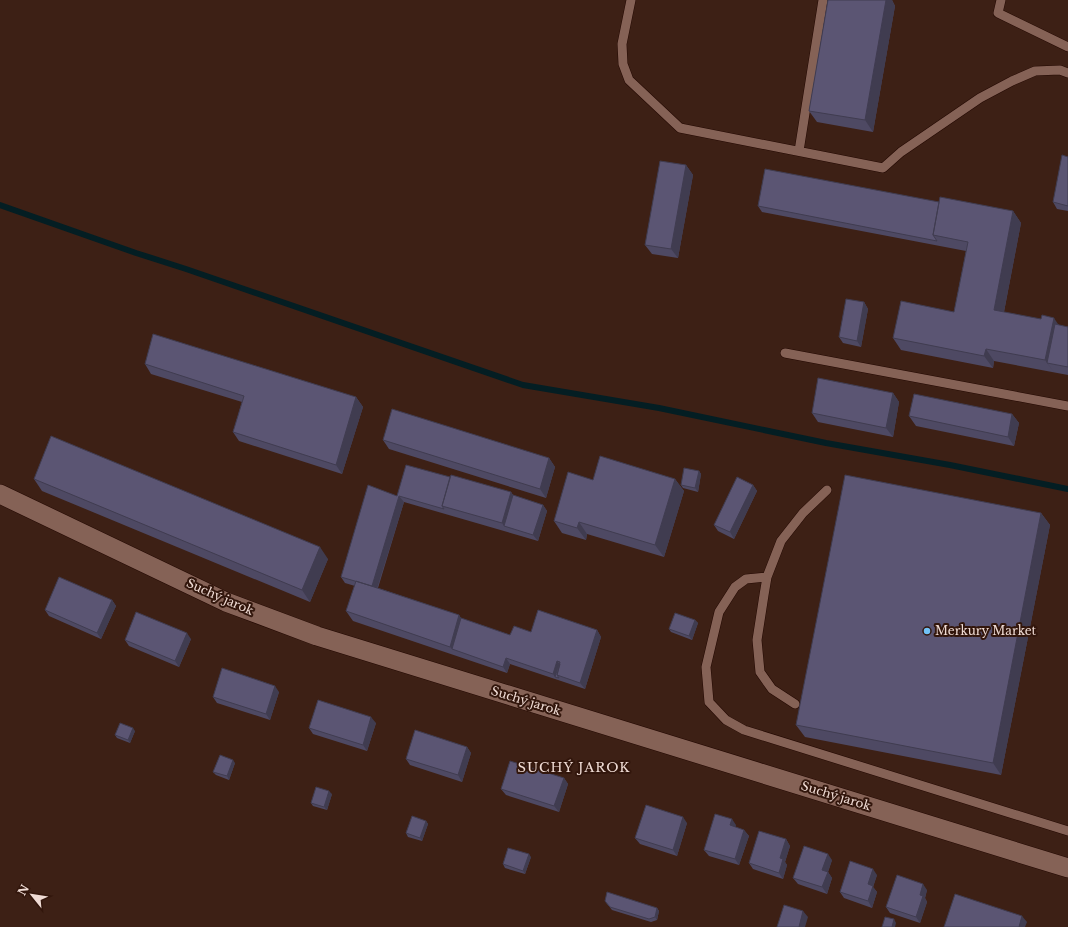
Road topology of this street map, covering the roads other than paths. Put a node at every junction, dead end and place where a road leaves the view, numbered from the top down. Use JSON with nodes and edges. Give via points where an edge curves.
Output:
{"nodes":[{"id":1,"x":631,"y":0,"type":"edge"},
{"id":2,"x":823,"y":0,"type":"edge"},
{"id":3,"x":1001,"y":0,"type":"edge"},
{"id":4,"x":1068,"y":47,"type":"edge"},
{"id":5,"x":1068,"y":72,"type":"edge"},
{"id":6,"x":799,"y":152,"type":"junction"},
{"id":7,"x":785,"y":353,"type":"dead end"},
{"id":8,"x":1068,"y":406,"type":"edge"},
{"id":9,"x":827,"y":490,"type":"dead end"},
{"id":10,"x":0,"y":494,"type":"edge"},
{"id":11,"x":767,"y":577,"type":"junction"},
{"id":12,"x":795,"y":704,"type":"dead end"},
{"id":13,"x":1068,"y":831,"type":"edge"},
{"id":14,"x":1068,"y":868,"type":"edge"}],
"edges":[{"from":1,"to":6,"type":"lane","via":[[622,44],[623,64],[629,80],[680,128]]},
{"from":2,"to":6,"type":"lane"},
{"from":3,"to":4,"type":"lane","via":[[998,13]]},
{"from":5,"to":6,"type":"lane","via":[[1035,71],[1012,81],[980,98],[901,152],[883,168]]},
{"from":7,"to":8,"type":"lane"},
{"from":9,"to":11,"type":"lane","via":[[803,513],[781,541]]},
{"from":10,"to":14,"type":"street","name":"Suchý jarok","via":[[226,602],[317,636]]},
{"from":11,"to":12,"type":"lane","via":[[758,640],[760,672],[772,689]]},
{"from":11,"to":13,"type":"lane","via":[[746,579],[735,587],[718,612],[706,667],[709,702],[726,720],[744,730]]}]}
